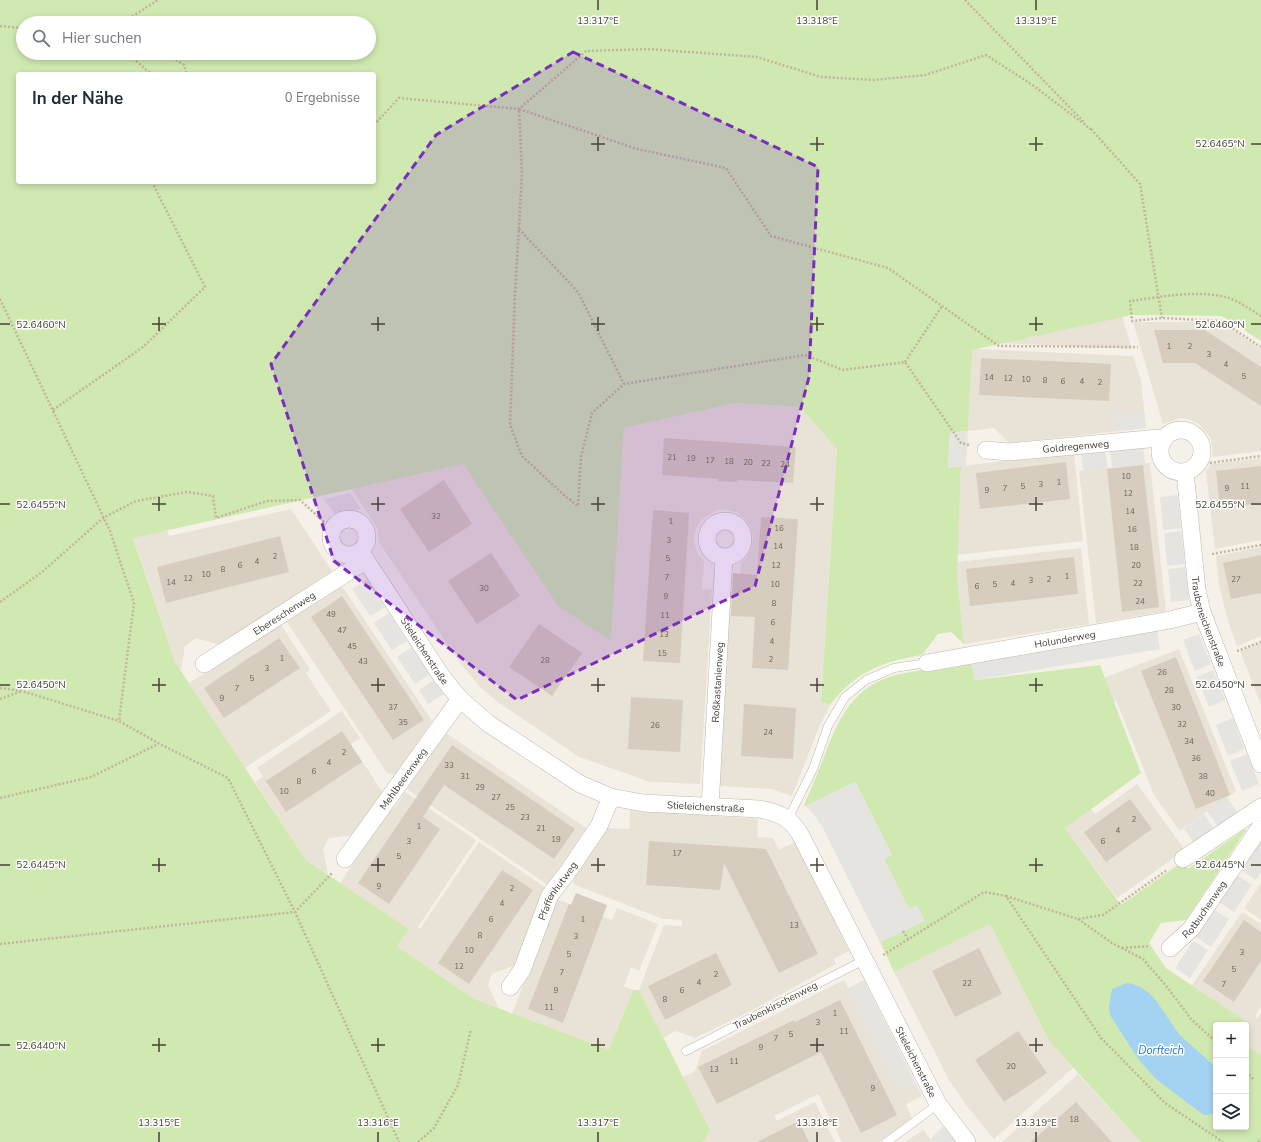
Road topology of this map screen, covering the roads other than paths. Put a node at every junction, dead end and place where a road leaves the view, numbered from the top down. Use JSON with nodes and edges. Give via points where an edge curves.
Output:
{"nodes":[{"id":1,"x":1164,"y":439,"type":"junction"},
{"id":2,"x":986,"y":450,"type":"road end"},
{"id":3,"x":1191,"y":468,"type":"junction"},
{"id":4,"x":362,"y":556,"type":"junction"},
{"id":5,"x":724,"y":557,"type":"dead end"},
{"id":6,"x":1202,"y":612,"type":"junction"},
{"id":7,"x":927,"y":663,"type":"joint"},
{"id":8,"x":204,"y":664,"type":"dead end"},
{"id":9,"x":460,"y":699,"type":"junction"},
{"id":10,"x":1261,"y":764,"type":"edge"},
{"id":11,"x":611,"y":797,"type":"junction"},
{"id":12,"x":710,"y":807,"type":"junction"},
{"id":13,"x":1261,"y":807,"type":"edge"},
{"id":14,"x":788,"y":819,"type":"junction"},
{"id":15,"x":1261,"y":826,"type":"edge"},
{"id":16,"x":345,"y":859,"type":"road end"},
{"id":17,"x":1183,"y":859,"type":"road end"},
{"id":18,"x":1170,"y":948,"type":"road end"},
{"id":19,"x":865,"y":963,"type":"junction"},
{"id":20,"x":510,"y":987,"type":"dead end"},
{"id":21,"x":686,"y":1051,"type":"dead end"},
{"id":22,"x":938,"y":1104,"type":"junction"},
{"id":23,"x":887,"y":1142,"type":"edge"},
{"id":24,"x":967,"y":1142,"type":"edge"}],
"edges":[{"from":1,"to":2,"type":"street","name":"Goldregenweg","via":[[1009,452]]},
{"from":1,"to":3,"type":"street","via":[[1161,447],[1164,463],[1177,472]]},
{"from":1,"to":3,"type":"street","name":"Traubeneichenstraße","via":[[1177,431],[1186,431],[1199,440],[1202,456]]},
{"from":3,"to":6,"type":"street","name":"Traubeneichenstraße","via":[[1197,590]]},
{"from":4,"to":4,"type":"street","via":[[348,555],[336,549],[331,538],[335,526],[345,519],[357,521],[365,530],[366,541]]},
{"from":4,"to":8,"type":"street","name":"Ebereschenweg"},
{"from":4,"to":9,"type":"street","name":"Stieleichenstraße","via":[[442,677]]},
{"from":5,"to":12,"type":"street","name":"Roßkastanienweg"},
{"from":6,"to":7,"type":"street","name":"Holunderweg","via":[[1170,620]]},
{"from":6,"to":10,"type":"street","name":"Traubeneichenstraße"},
{"from":7,"to":14,"type":"lane","via":[[894,668],[866,680],[845,697],[828,726],[813,769]]},
{"from":9,"to":11,"type":"street","name":"Stieleichenstraße","via":[[489,724],[580,784]]},
{"from":9,"to":16,"type":"street","name":"Mehlbeerenweg"},
{"from":11,"to":12,"type":"street","name":"Stieleichenstraße","via":[[643,803]]},
{"from":11,"to":20,"type":"street","name":"Pfaffenhutweg","via":[[594,833],[550,895],[522,970]]},
{"from":12,"to":14,"type":"street","name":"Stieleichenstraße","via":[[759,809],[775,812]]},
{"from":13,"to":17,"type":"street"},
{"from":14,"to":19,"type":"street","name":"Stieleichenstraße","via":[[800,834]]},
{"from":15,"to":18,"type":"street","name":"Rotbuchenweg","via":[[1191,929]]},
{"from":19,"to":21,"type":"lane","name":"Traubenkirschenweg"},
{"from":19,"to":22,"type":"street","name":"Stieleichenstraße"},
{"from":22,"to":23,"type":"lane"},
{"from":22,"to":24,"type":"street","name":"Stieleichenstraße"}]}
